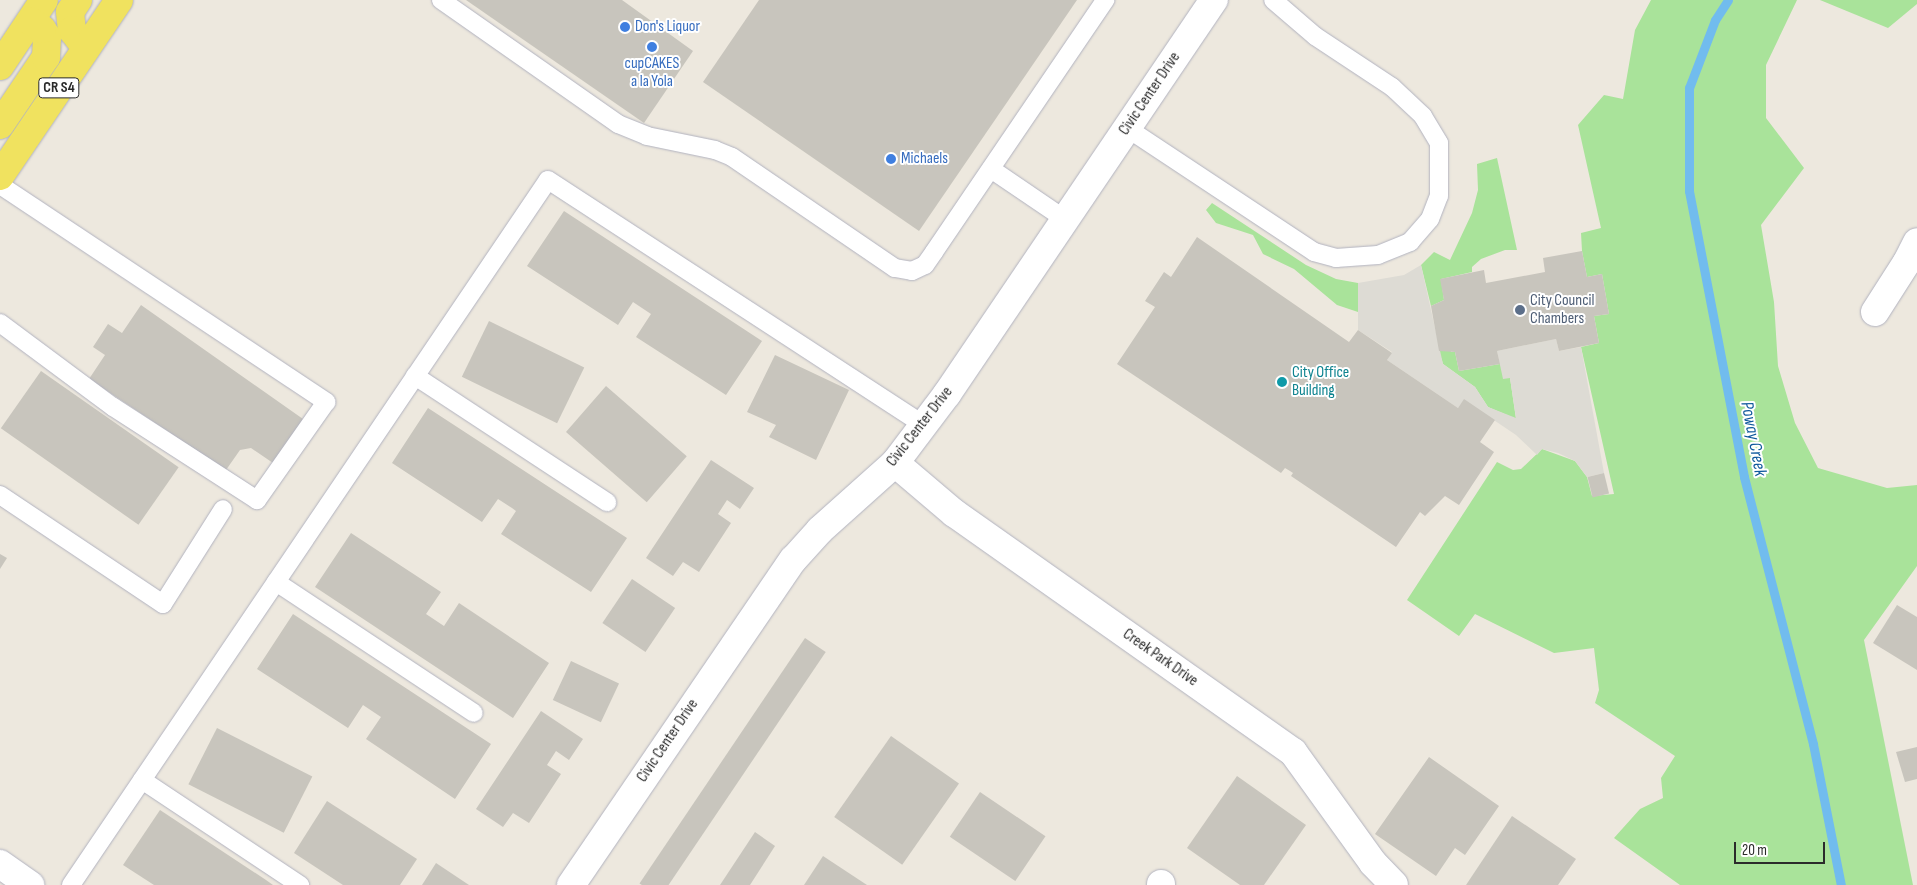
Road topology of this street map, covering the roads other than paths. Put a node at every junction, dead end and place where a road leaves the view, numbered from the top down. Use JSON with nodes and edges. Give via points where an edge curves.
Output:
{"nodes":[{"id":1,"x":78,"y":0,"type":"edge"},
{"id":2,"x":119,"y":0,"type":"edge"},
{"id":3,"x":441,"y":0,"type":"edge"},
{"id":4,"x":1105,"y":0,"type":"edge"},
{"id":5,"x":1214,"y":0,"type":"edge"},
{"id":6,"x":1273,"y":0,"type":"edge"},
{"id":7,"x":37,"y":11,"type":"edge"},
{"id":8,"x":86,"y":48,"type":"junction"},
{"id":9,"x":0,"y":66,"type":"edge"},
{"id":10,"x":0,"y":126,"type":"edge"},
{"id":11,"x":1127,"y":128,"type":"junction"},
{"id":12,"x":990,"y":169,"type":"junction"},
{"id":13,"x":0,"y":176,"type":"edge"},
{"id":14,"x":0,"y":185,"type":"edge"},
{"id":15,"x":1066,"y":220,"type":"junction"},
{"id":16,"x":1917,"y":242,"type":"edge"},
{"id":17,"x":1875,"y":312,"type":"dead end"},
{"id":18,"x":0,"y":323,"type":"edge"},
{"id":19,"x":415,"y":376,"type":"junction"},
{"id":20,"x":924,"y":425,"type":"junction"},
{"id":21,"x":895,"y":463,"type":"junction"},
{"id":22,"x":0,"y":495,"type":"edge"},
{"id":23,"x":607,"y":502,"type":"dead end"},
{"id":24,"x":223,"y":509,"type":"dead end"},
{"id":25,"x":276,"y":582,"type":"junction"},
{"id":26,"x":474,"y":713,"type":"dead end"},
{"id":27,"x":142,"y":780,"type":"junction"},
{"id":28,"x":0,"y":864,"type":"edge"},
{"id":29,"x":23,"y":883,"type":"edge"},
{"id":30,"x":71,"y":885,"type":"edge"},
{"id":31,"x":300,"y":885,"type":"edge"},
{"id":32,"x":571,"y":885,"type":"edge"},
{"id":33,"x":1394,"y":885,"type":"edge"}],
"edges":[{"from":1,"to":8,"type":"main road","via":[[70,12],[72,30]]},
{"from":2,"to":8,"type":"main road","number":"CR S4"},
{"from":3,"to":12,"type":"lane","via":[[618,124],[647,136],[715,150],[732,157],[895,268],[912,271],[925,265]]},
{"from":4,"to":12,"type":"lane"},
{"from":5,"to":11,"type":"street","name":"Civic Center Drive"},
{"from":6,"to":11,"type":"lane","via":[[1315,36],[1392,87],[1423,116],[1439,143],[1439,196],[1430,219],[1410,242],[1378,255],[1336,258],[1314,252]]},
{"from":7,"to":9,"type":"main road"},
{"from":7,"to":10,"type":"main road","via":[[46,38],[46,57]]},
{"from":8,"to":13,"type":"main road","number":"CR S4"},
{"from":11,"to":15,"type":"street","name":"Civic Center Drive"},
{"from":12,"to":15,"type":"lane"},
{"from":14,"to":18,"type":"lane","via":[[326,402],[256,500],[114,407]]},
{"from":15,"to":20,"type":"street","name":"Civic Center Drive"},
{"from":16,"to":17,"type":"street"},
{"from":19,"to":20,"type":"lane","via":[[548,180]]},
{"from":19,"to":23,"type":"lane"},
{"from":19,"to":25,"type":"lane"},
{"from":20,"to":21,"type":"street","name":"Civic Center Drive"},
{"from":21,"to":32,"type":"street","name":"Civic Center Drive","via":[[820,530],[793,560]]},
{"from":21,"to":33,"type":"street","name":"Creek Park Drive","via":[[954,513],[1293,752],[1373,863]]},
{"from":22,"to":24,"type":"lane","via":[[162,604]]},
{"from":25,"to":26,"type":"lane"},
{"from":25,"to":27,"type":"lane"},
{"from":27,"to":30,"type":"lane"},
{"from":27,"to":31,"type":"lane"},
{"from":28,"to":29,"type":"street"}]}
